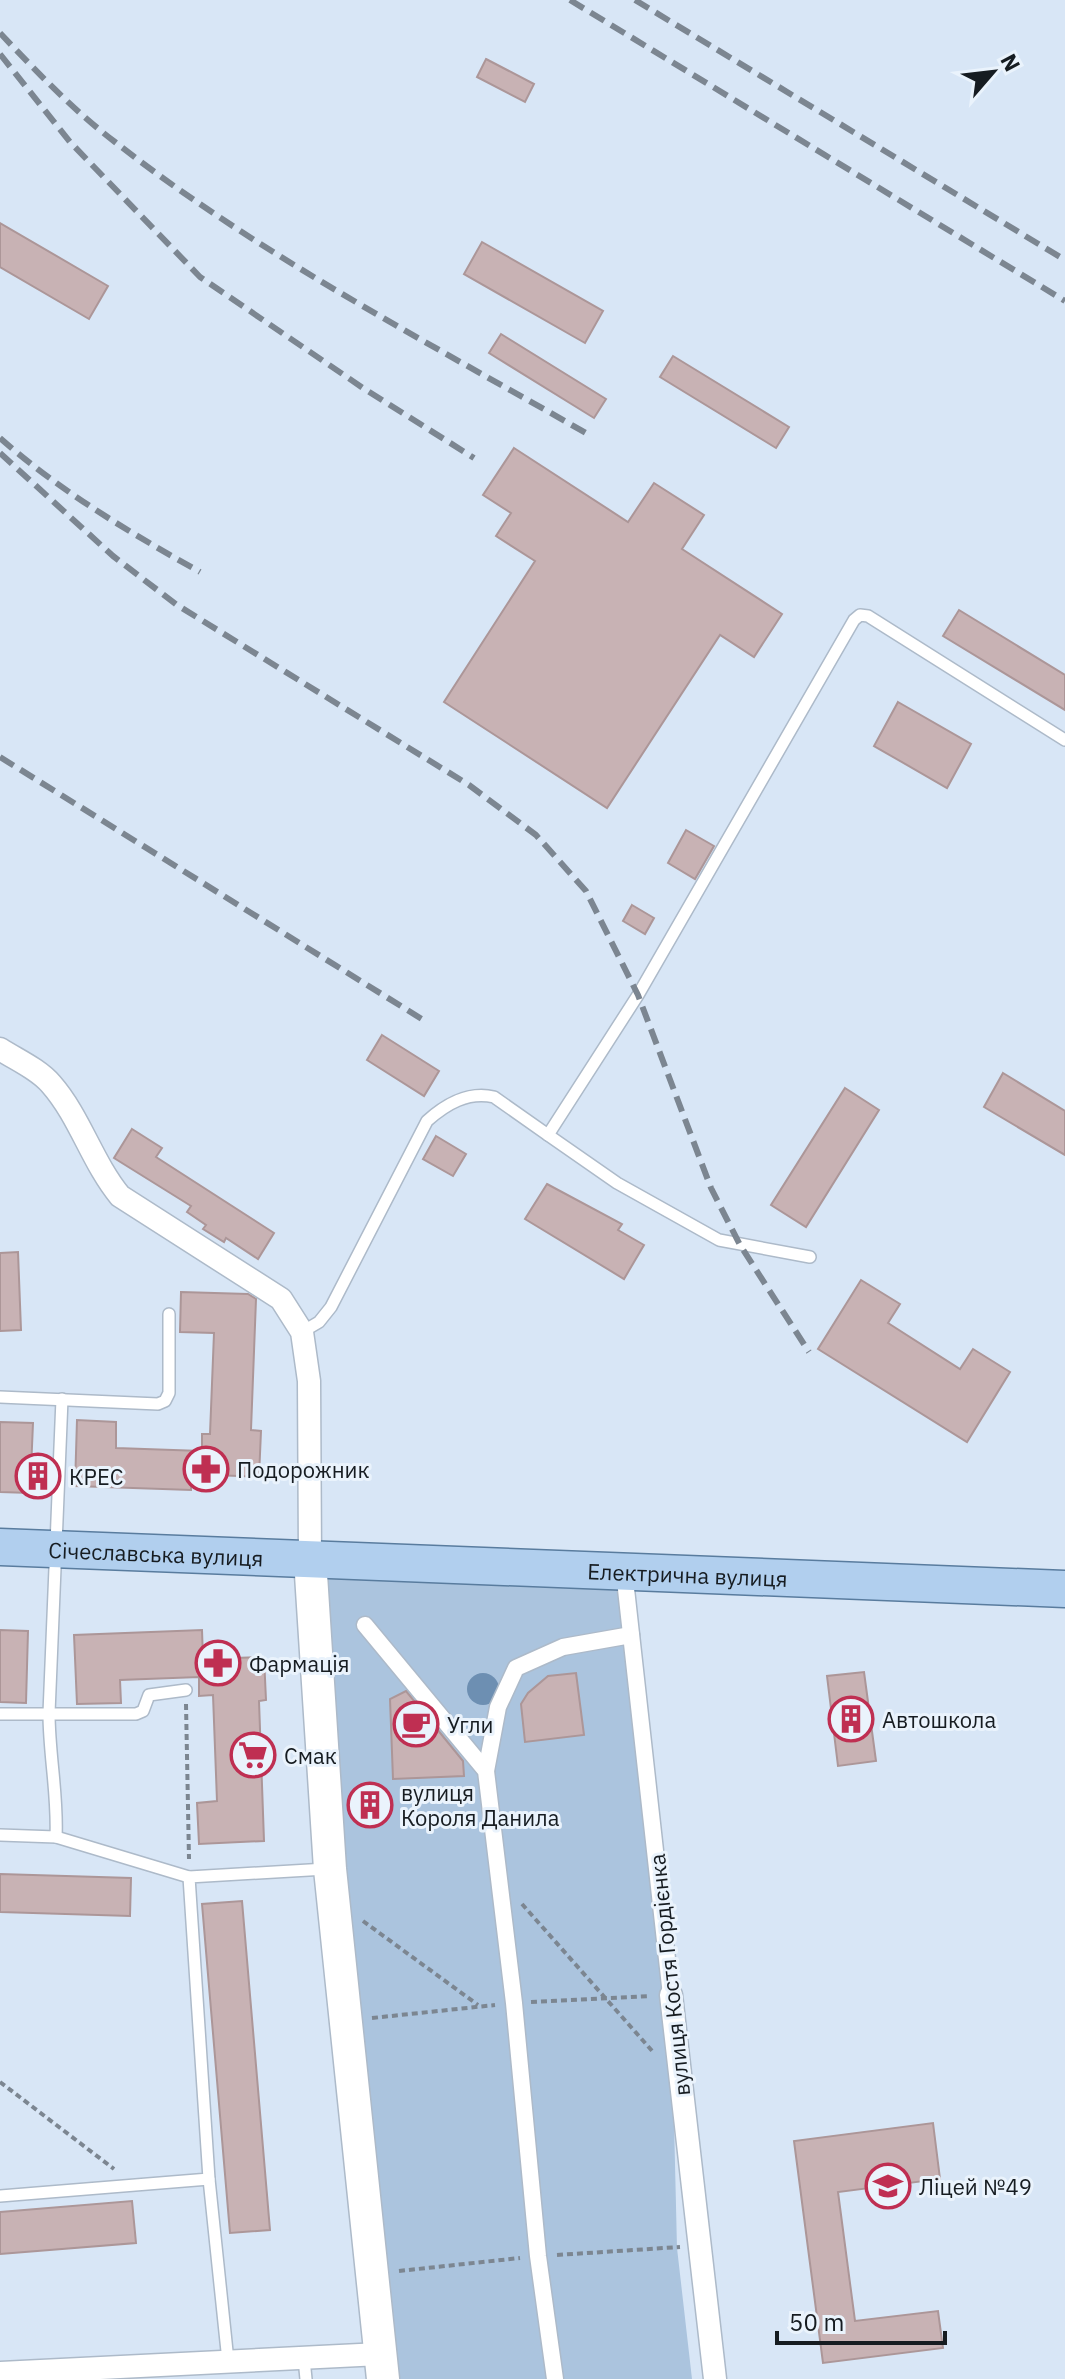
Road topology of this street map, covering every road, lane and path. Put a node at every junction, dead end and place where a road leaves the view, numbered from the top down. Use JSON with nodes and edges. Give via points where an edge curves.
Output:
{"nodes":[{"id":1,"x":1065,"y":740,"type":"edge"},
{"id":2,"x":0,"y":1049,"type":"edge"},
{"id":3,"x":548,"y":1135,"type":"junction"},
{"id":4,"x":810,"y":1257,"type":"dead end"},
{"id":5,"x":169,"y":1314,"type":"dead end"},
{"id":6,"x":302,"y":1332,"type":"junction"},
{"id":7,"x":0,"y":1397,"type":"edge"},
{"id":8,"x":62,"y":1399,"type":"junction"},
{"id":9,"x":0,"y":1547,"type":"edge"},
{"id":10,"x":53,"y":1550,"type":"junction"},
{"id":11,"x":310,"y":1559,"type":"junction"},
{"id":12,"x":624,"y":1571,"type":"junction"},
{"id":13,"x":1065,"y":1589,"type":"edge"},
{"id":14,"x":365,"y":1625,"type":"dead end"},
{"id":15,"x":631,"y":1635,"type":"junction"},
{"id":16,"x":186,"y":1690,"type":"joint"},
{"id":17,"x":49,"y":1713,"type":"junction"},
{"id":18,"x":0,"y":1714,"type":"edge"},
{"id":19,"x":486,"y":1771,"type":"junction"},
{"id":20,"x":0,"y":1835,"type":"edge"},
{"id":21,"x":56,"y":1837,"type":"junction"},
{"id":22,"x":330,"y":1869,"type":"junction"},
{"id":23,"x":189,"y":1877,"type":"junction"},
{"id":24,"x":499,"y":1879,"type":"junction"},
{"id":25,"x":363,"y":1921,"type":"dead end"},
{"id":26,"x":671,"y":1995,"type":"joint"},
{"id":27,"x":479,"y":2006,"type":"dead end"},
{"id":28,"x":0,"y":2082,"type":"edge"},
{"id":29,"x":681,"y":2083,"type":"junction"},
{"id":30,"x":209,"y":2179,"type":"junction"},
{"id":31,"x":135,"y":2185,"type":"junction"},
{"id":32,"x":0,"y":2196,"type":"edge"},
{"id":33,"x":228,"y":2361,"type":"junction"},
{"id":34,"x":381,"y":2367,"type":"edge"},
{"id":35,"x":305,"y":2369,"type":"edge"},
{"id":36,"x":0,"y":2373,"type":"edge"},
{"id":37,"x":59,"y":2375,"type":"edge"},
{"id":38,"x":555,"y":2379,"type":"edge"},
{"id":39,"x":715,"y":2379,"type":"edge"}],
"edges":[{"from":1,"to":3,"type":"lane","via":[[860,615],[638,995]]},
{"from":2,"to":6,"type":"street","via":[[53,1086],[101,1173],[120,1196],[281,1299]]},
{"from":3,"to":4,"type":"lane","via":[[617,1183],[719,1240]]},
{"from":3,"to":6,"type":"lane","via":[[494,1097],[454,1101],[440,1109],[427,1121],[331,1307]]},
{"from":5,"to":8,"type":"lane","via":[[165,1401]]},
{"from":6,"to":11,"type":"street","via":[[309,1381]]},
{"from":7,"to":8,"type":"lane"},
{"from":8,"to":10,"type":"lane"},
{"from":9,"to":10,"type":"main road","name":"Січеславська вулиця"},
{"from":10,"to":11,"type":"main road","name":"Січеславська вулиця"},
{"from":10,"to":17,"type":"lane"},
{"from":11,"to":12,"type":"main road","name":"Електрична вулиця"},
{"from":11,"to":22,"type":"main road"},
{"from":12,"to":13,"type":"main road","name":"Електрична вулиця"},
{"from":12,"to":15,"type":"street","name":"вулиця Костя Гордієнка"},
{"from":14,"to":19,"type":"street"},
{"from":15,"to":19,"type":"street","via":[[563,1647],[516,1668],[498,1707]]},
{"from":15,"to":26,"type":"street","name":"вулиця Костя Гордієнка"},
{"from":16,"to":17,"type":"lane","via":[[149,1695],[143,1711],[136,1714]]},
{"from":16,"to":23,"type":"path"},
{"from":17,"to":18,"type":"lane"},
{"from":17,"to":21,"type":"lane"},
{"from":19,"to":24,"type":"street"},
{"from":20,"to":21,"type":"lane"},
{"from":21,"to":23,"type":"lane"},
{"from":22,"to":23,"type":"lane"},
{"from":22,"to":34,"type":"main road"},
{"from":23,"to":30,"type":"lane"},
{"from":24,"to":29,"type":"path"},
{"from":24,"to":38,"type":"street"},
{"from":25,"to":27,"type":"path"},
{"from":26,"to":29,"type":"street","name":"вулиця Костя Гордієнка"},
{"from":28,"to":31,"type":"path"},
{"from":29,"to":39,"type":"street","name":"вулиця Костя Гордієнка"},
{"from":30,"to":31,"type":"lane"},
{"from":30,"to":33,"type":"lane"},
{"from":31,"to":32,"type":"lane"},
{"from":33,"to":35,"type":"street"},
{"from":33,"to":37,"type":"street"},
{"from":34,"to":35,"type":"street"},
{"from":36,"to":37,"type":"street"}]}
